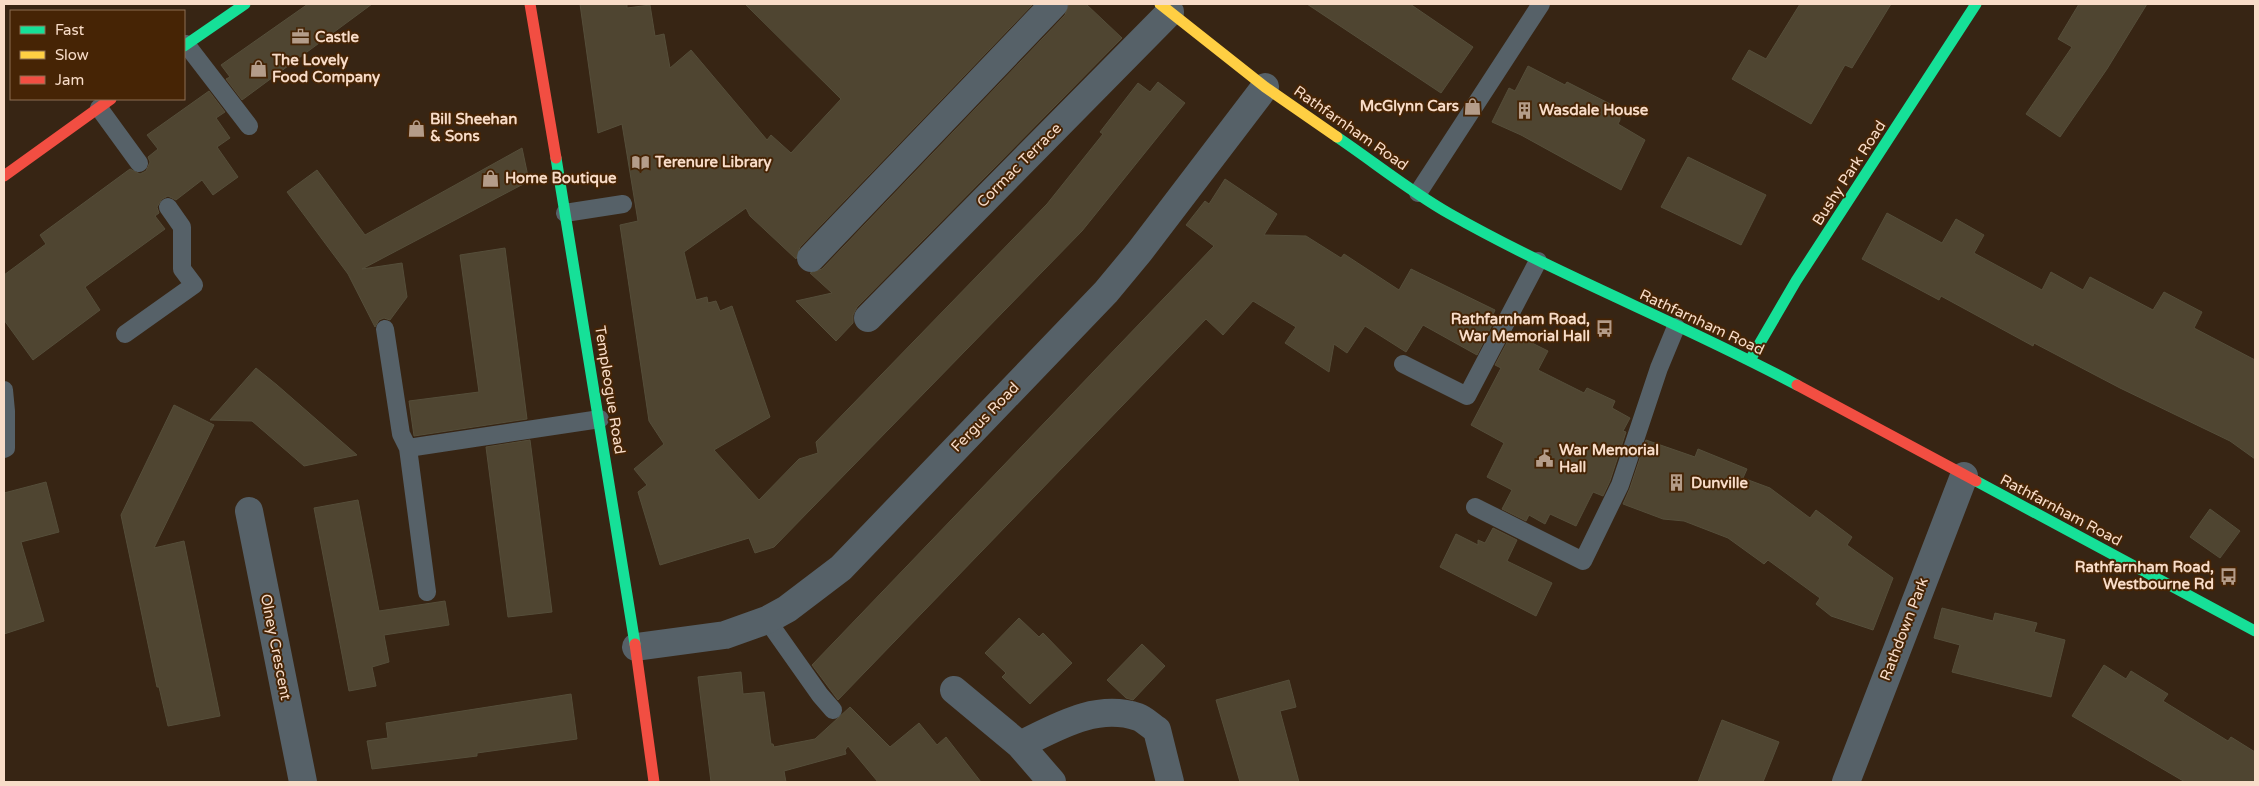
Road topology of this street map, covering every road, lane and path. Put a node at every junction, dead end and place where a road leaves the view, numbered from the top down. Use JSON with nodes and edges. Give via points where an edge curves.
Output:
{"nodes":[{"id":1,"x":245,"y":4,"type":"edge"},
{"id":2,"x":530,"y":4,"type":"edge"},
{"id":3,"x":1054,"y":4,"type":"edge"},
{"id":4,"x":1542,"y":4,"type":"edge"},
{"id":5,"x":1976,"y":4,"type":"edge"},
{"id":6,"x":1165,"y":8,"type":"edge"},
{"id":7,"x":185,"y":45,"type":"edge"},
{"id":8,"x":1265,"y":87,"type":"junction"},
{"id":9,"x":105,"y":103,"type":"edge"},
{"id":10,"x":249,"y":126,"type":"dead end"},
{"id":11,"x":138,"y":163,"type":"dead end"},
{"id":12,"x":4,"y":176,"type":"edge"},
{"id":13,"x":1418,"y":193,"type":"junction"},
{"id":14,"x":622,"y":204,"type":"dead end"},
{"id":15,"x":168,"y":206,"type":"dead end"},
{"id":16,"x":565,"y":213,"type":"junction"},
{"id":17,"x":811,"y":258,"type":"dead end"},
{"id":18,"x":1538,"y":261,"type":"junction"},
{"id":19,"x":868,"y":318,"type":"dead end"},
{"id":20,"x":1676,"y":327,"type":"junction"},
{"id":21,"x":385,"y":329,"type":"dead end"},
{"id":22,"x":125,"y":334,"type":"dead end"},
{"id":23,"x":1750,"y":360,"type":"junction"},
{"id":24,"x":1403,"y":364,"type":"dead end"},
{"id":25,"x":4,"y":390,"type":"edge"},
{"id":26,"x":600,"y":419,"type":"junction"},
{"id":27,"x":408,"y":448,"type":"junction"},
{"id":28,"x":4,"y":449,"type":"edge"},
{"id":29,"x":1964,"y":476,"type":"junction"},
{"id":30,"x":1475,"y":507,"type":"dead end"},
{"id":31,"x":249,"y":511,"type":"dead end"},
{"id":32,"x":427,"y":592,"type":"dead end"},
{"id":33,"x":766,"y":620,"type":"junction"},
{"id":34,"x":2255,"y":631,"type":"edge"},
{"id":35,"x":636,"y":647,"type":"junction"},
{"id":36,"x":954,"y":690,"type":"dead end"},
{"id":37,"x":834,"y":710,"type":"dead end"},
{"id":38,"x":1020,"y":745,"type":"junction"},
{"id":39,"x":303,"y":782,"type":"edge"},
{"id":40,"x":654,"y":782,"type":"edge"},
{"id":41,"x":1052,"y":782,"type":"edge"},
{"id":42,"x":1170,"y":782,"type":"edge"},
{"id":43,"x":1846,"y":782,"type":"edge"}],
"edges":[{"from":1,"to":7,"type":"main road"},
{"from":2,"to":16,"type":"main road","name":"Templeogue Road"},
{"from":3,"to":17,"type":"street"},
{"from":4,"to":13,"type":"lane"},
{"from":5,"to":23,"type":"main road","name":"Bushy Park Road","via":[[1796,281]]},
{"from":6,"to":8,"type":"main road","name":"Rathfarnham Road"},
{"from":6,"to":19,"type":"street","name":"Cormac Terrace"},
{"from":7,"to":10,"type":"lane"},
{"from":8,"to":13,"type":"main road","name":"Rathfarnham Road"},
{"from":8,"to":33,"type":"street","name":"Fergus Road","via":[[1106,292],[841,568],[787,609]]},
{"from":9,"to":11,"type":"lane"},
{"from":9,"to":12,"type":"main road"},
{"from":13,"to":18,"type":"main road","name":"Rathfarnham Road","via":[[1448,213]]},
{"from":14,"to":16,"type":"lane"},
{"from":15,"to":22,"type":"lane","via":[[182,227],[182,269],[194,286]]},
{"from":16,"to":26,"type":"main road","name":"Templeogue Road"},
{"from":18,"to":20,"type":"main road","name":"Rathfarnham Road"},
{"from":18,"to":24,"type":"lane","via":[[1467,396]]},
{"from":20,"to":23,"type":"main road","name":"Rathfarnham Road"},
{"from":20,"to":30,"type":"lane","via":[[1620,486],[1583,561]]},
{"from":21,"to":27,"type":"lane","via":[[401,434]]},
{"from":23,"to":29,"type":"main road","name":"Rathfarnham Road"},
{"from":25,"to":28,"type":"lane"},
{"from":26,"to":27,"type":"lane"},
{"from":26,"to":35,"type":"main road","name":"Templeogue Road"},
{"from":27,"to":32,"type":"lane"},
{"from":29,"to":34,"type":"main road","name":"Rathfarnham Road"},
{"from":29,"to":43,"type":"street","name":"Rathdown Park"},
{"from":31,"to":39,"type":"street","name":"Olney Crescent"},
{"from":33,"to":35,"type":"street","name":"Fergus Road","via":[[725,635]]},
{"from":33,"to":37,"type":"lane"},
{"from":35,"to":40,"type":"main road","name":"Templeogue Road"},
{"from":36,"to":38,"type":"street"},
{"from":38,"to":41,"type":"street"},
{"from":38,"to":42,"type":"street","via":[[1071,720],[1109,712],[1139,718],[1157,730]]}]}
